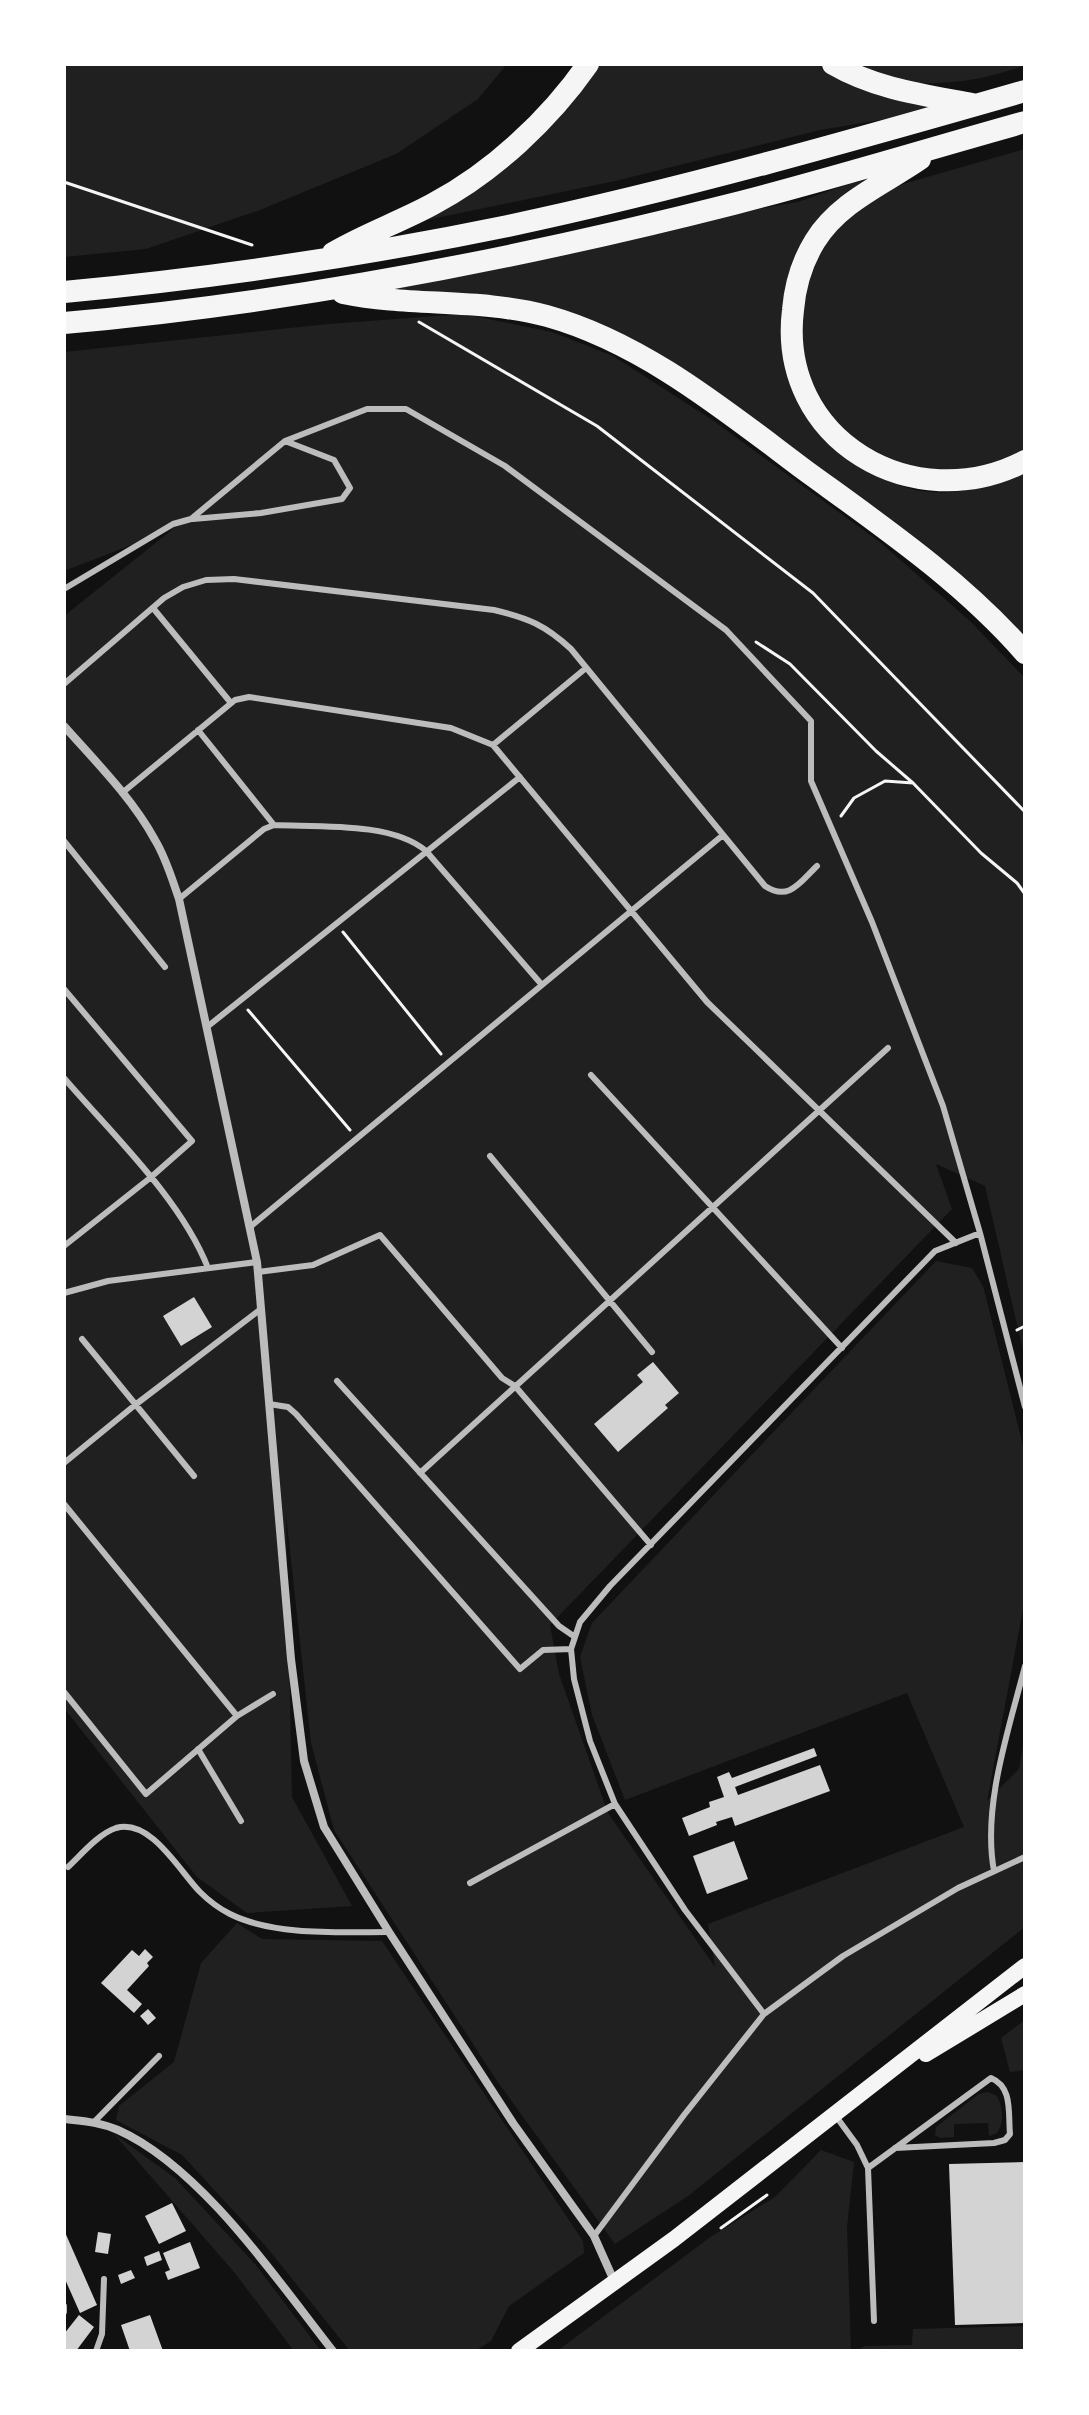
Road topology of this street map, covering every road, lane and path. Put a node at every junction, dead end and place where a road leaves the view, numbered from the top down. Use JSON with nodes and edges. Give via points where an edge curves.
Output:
{"nodes":[{"id":1,"x":588,"y":64,"type":"edge"},
{"id":2,"x":833,"y":64,"type":"edge"},
{"id":3,"x":1025,"y":91,"type":"edge"},
{"id":4,"x":977,"y":105,"type":"junction"},
{"id":5,"x":1022,"y":122,"type":"edge"},
{"id":6,"x":938,"y":147,"type":"junction"},
{"id":7,"x":64,"y":182,"type":"edge"},
{"id":8,"x":252,"y":245,"type":"dead end"},
{"id":9,"x":324,"y":258,"type":"junction"},
{"id":10,"x":329,"y":290,"type":"junction"},
{"id":11,"x":64,"y":292,"type":"edge"},
{"id":12,"x":64,"y":323,"type":"edge"},
{"id":13,"x":420,"y":323,"type":"dead end"},
{"id":14,"x":285,"y":441,"type":"junction"},
{"id":15,"x":1025,"y":461,"type":"edge"},
{"id":16,"x":191,"y":519,"type":"junction"},
{"id":17,"x":64,"y":589,"type":"edge"},
{"id":18,"x":153,"y":608,"type":"junction"},
{"id":19,"x":726,"y":630,"type":"junction"},
{"id":20,"x":1025,"y":653,"type":"edge"},
{"id":21,"x":586,"y":668,"type":"junction"},
{"id":22,"x":64,"y":684,"type":"edge"},
{"id":23,"x":231,"y":703,"type":"junction"},
{"id":24,"x":64,"y":726,"type":"edge"},
{"id":25,"x":198,"y":730,"type":"junction"},
{"id":26,"x":493,"y":745,"type":"junction"},
{"id":27,"x":520,"y":777,"type":"junction"},
{"id":28,"x":913,"y":783,"type":"junction"},
{"id":29,"x":122,"y":793,"type":"junction"},
{"id":30,"x":1025,"y":812,"type":"edge"},
{"id":31,"x":274,"y":825,"type":"junction"},
{"id":32,"x":831,"y":828,"type":"junction"},
{"id":33,"x":723,"y":835,"type":"junction"},
{"id":34,"x":64,"y":841,"type":"edge"},
{"id":35,"x":426,"y":851,"type":"junction"},
{"id":36,"x":817,"y":866,"type":"dead end"},
{"id":37,"x":1025,"y":894,"type":"edge"},
{"id":38,"x":179,"y":899,"type":"junction"},
{"id":39,"x":631,"y":911,"type":"junction"},
{"id":40,"x":336,"y":924,"type":"junction"},
{"id":41,"x":165,"y":967,"type":"dead end"},
{"id":42,"x":542,"y":985,"type":"junction"},
{"id":43,"x":64,"y":989,"type":"edge"},
{"id":44,"x":240,"y":1001,"type":"junction"},
{"id":45,"x":207,"y":1027,"type":"junction"},
{"id":46,"x":888,"y":1048,"type":"dead end"},
{"id":47,"x":448,"y":1063,"type":"junction"},
{"id":48,"x":591,"y":1075,"type":"dead end"},
{"id":49,"x":64,"y":1078,"type":"edge"},
{"id":50,"x":819,"y":1110,"type":"junction"},
{"id":51,"x":357,"y":1139,"type":"junction"},
{"id":52,"x":490,"y":1156,"type":"dead end"},
{"id":53,"x":150,"y":1178,"type":"junction"},
{"id":54,"x":713,"y":1207,"type":"junction"},
{"id":55,"x":250,"y":1227,"type":"junction"},
{"id":56,"x":980,"y":1233,"type":"junction"},
{"id":57,"x":956,"y":1243,"type":"junction"},
{"id":58,"x":64,"y":1246,"type":"edge"},
{"id":59,"x":258,"y":1267,"type":"junction"},
{"id":60,"x":208,"y":1268,"type":"junction"},
{"id":61,"x":64,"y":1293,"type":"edge"},
{"id":62,"x":609,"y":1301,"type":"junction"},
{"id":63,"x":261,"y":1309,"type":"junction"},
{"id":64,"x":82,"y":1339,"type":"dead end"},
{"id":65,"x":842,"y":1348,"type":"junction"},
{"id":66,"x":652,"y":1352,"type":"dead end"},
{"id":67,"x":337,"y":1381,"type":"dead end"},
{"id":68,"x":515,"y":1386,"type":"junction"},
{"id":69,"x":269,"y":1404,"type":"junction"},
{"id":70,"x":135,"y":1405,"type":"junction"},
{"id":71,"x":1025,"y":1407,"type":"edge"},
{"id":72,"x":64,"y":1463,"type":"edge"},
{"id":73,"x":420,"y":1473,"type":"junction"},
{"id":74,"x":194,"y":1476,"type":"dead end"},
{"id":75,"x":64,"y":1504,"type":"edge"},
{"id":76,"x":651,"y":1545,"type":"junction"},
{"id":77,"x":575,"y":1637,"type":"junction"},
{"id":78,"x":571,"y":1649,"type":"junction"},
{"id":79,"x":1025,"y":1666,"type":"edge"},
{"id":80,"x":64,"y":1692,"type":"edge"},
{"id":81,"x":273,"y":1694,"type":"dead end"},
{"id":82,"x":237,"y":1716,"type":"junction"},
{"id":83,"x":198,"y":1749,"type":"junction"},
{"id":84,"x":615,"y":1804,"type":"junction"},
{"id":85,"x":241,"y":1821,"type":"dead end"},
{"id":86,"x":1025,"y":1857,"type":"edge"},
{"id":87,"x":68,"y":1867,"type":"dead end"},
{"id":88,"x":994,"y":1871,"type":"junction"},
{"id":89,"x":470,"y":1883,"type":"dead end"},
{"id":90,"x":389,"y":1932,"type":"junction"},
{"id":91,"x":1025,"y":1966,"type":"edge"},
{"id":92,"x":1025,"y":1994,"type":"edge"},
{"id":93,"x":764,"y":2014,"type":"junction"},
{"id":94,"x":159,"y":2056,"type":"dead end"},
{"id":95,"x":863,"y":2091,"type":"junction"},
{"id":96,"x":835,"y":2115,"type":"junction"},
{"id":97,"x":64,"y":2119,"type":"edge"},
{"id":98,"x":94,"y":2122,"type":"junction"},
{"id":99,"x":895,"y":2148,"type":"junction"},
{"id":100,"x":868,"y":2168,"type":"junction"},
{"id":101,"x":767,"y":2195,"type":"dead end"},
{"id":102,"x":721,"y":2228,"type":"dead end"},
{"id":103,"x":594,"y":2236,"type":"junction"},
{"id":104,"x":104,"y":2279,"type":"dead end"},
{"id":105,"x":615,"y":2283,"type":"junction"},
{"id":106,"x":64,"y":2306,"type":"edge"},
{"id":107,"x":64,"y":2312,"type":"edge"},
{"id":108,"x":874,"y":2321,"type":"dead end"},
{"id":109,"x":96,"y":2351,"type":"edge"},
{"id":110,"x":333,"y":2351,"type":"edge"},
{"id":111,"x":519,"y":2351,"type":"edge"}],
"edges":[{"from":1,"to":9,"type":"highway","via":[[511,149],[456,191]]},
{"from":2,"to":4,"type":"highway","via":[[892,89]]},
{"from":3,"to":4,"type":"highway"},
{"from":4,"to":9,"type":"highway","via":[[499,228]]},
{"from":5,"to":6,"type":"highway"},
{"from":6,"to":10,"type":"highway","via":[[591,239]]},
{"from":6,"to":15,"type":"highway","via":[[839,212],[816,239],[794,299],[791,341],[796,368],[810,402],[837,438],[890,470],[925,481],[961,481]]},
{"from":7,"to":8,"type":"path"},
{"from":9,"to":11,"type":"highway"},
{"from":10,"to":12,"type":"highway"},
{"from":10,"to":20,"type":"highway","via":[[376,300],[526,311],[583,327],[624,347],[714,403],[908,545]]},
{"from":13,"to":30,"type":"path","via":[[597,426],[813,593]]},
{"from":14,"to":16,"type":"lane"},
{"from":14,"to":16,"type":"lane","via":[[334,460],[350,488],[342,499]]},
{"from":14,"to":19,"type":"lane","via":[[367,409],[406,409],[505,466]]},
{"from":16,"to":17,"type":"lane","via":[[173,524]]},
{"from":18,"to":21,"type":"lane","via":[[183,587],[234,579],[494,610],[549,629]]},
{"from":18,"to":22,"type":"lane"},
{"from":18,"to":23,"type":"lane"},
{"from":19,"to":28,"type":"path","via":[[750,638],[790,664]]},
{"from":19,"to":32,"type":"lane","via":[[811,721],[811,781]]},
{"from":21,"to":26,"type":"lane"},
{"from":21,"to":33,"type":"lane"},
{"from":23,"to":25,"type":"lane"},
{"from":23,"to":26,"type":"lane","via":[[249,697],[386,717],[451,728]]},
{"from":24,"to":29,"type":"street"},
{"from":25,"to":29,"type":"lane"},
{"from":25,"to":31,"type":"lane"},
{"from":26,"to":27,"type":"lane"},
{"from":27,"to":35,"type":"lane"},
{"from":27,"to":39,"type":"lane"},
{"from":28,"to":32,"type":"path","via":[[885,781],[854,798]]},
{"from":28,"to":37,"type":"path"},
{"from":29,"to":38,"type":"street","via":[[155,839]]},
{"from":31,"to":35,"type":"lane","via":[[400,836]]},
{"from":31,"to":38,"type":"lane"},
{"from":32,"to":56,"type":"lane","via":[[943,1106]]},
{"from":33,"to":36,"type":"lane","via":[[776,893],[789,892]]},
{"from":33,"to":39,"type":"lane"},
{"from":34,"to":41,"type":"lane"},
{"from":35,"to":40,"type":"lane"},
{"from":35,"to":42,"type":"lane"},
{"from":38,"to":45,"type":"street"},
{"from":39,"to":42,"type":"lane"},
{"from":39,"to":50,"type":"lane","via":[[707,1002]]},
{"from":40,"to":44,"type":"lane"},
{"from":40,"to":47,"type":"path"},
{"from":42,"to":47,"type":"lane"},
{"from":43,"to":53,"type":"lane","via":[[192,1141]]},
{"from":44,"to":45,"type":"lane"},
{"from":44,"to":51,"type":"path"},
{"from":45,"to":55,"type":"street"},
{"from":46,"to":50,"type":"lane"},
{"from":47,"to":51,"type":"lane"},
{"from":48,"to":54,"type":"lane"},
{"from":49,"to":53,"type":"lane"},
{"from":50,"to":54,"type":"lane"},
{"from":50,"to":57,"type":"lane"},
{"from":51,"to":55,"type":"lane"},
{"from":52,"to":62,"type":"lane"},
{"from":53,"to":58,"type":"lane"},
{"from":53,"to":60,"type":"lane","via":[[168,1198]]},
{"from":54,"to":62,"type":"lane"},
{"from":54,"to":65,"type":"lane"},
{"from":55,"to":59,"type":"street"},
{"from":56,"to":57,"type":"lane"},
{"from":56,"to":71,"type":"lane"},
{"from":57,"to":65,"type":"lane","via":[[935,1251]]},
{"from":59,"to":60,"type":"lane"},
{"from":59,"to":63,"type":"street"},
{"from":59,"to":68,"type":"lane","via":[[313,1265],[380,1235],[502,1378]]},
{"from":60,"to":61,"type":"lane","via":[[108,1281]]},
{"from":62,"to":66,"type":"lane"},
{"from":62,"to":68,"type":"lane"},
{"from":63,"to":69,"type":"street"},
{"from":63,"to":70,"type":"lane"},
{"from":64,"to":70,"type":"lane"},
{"from":65,"to":76,"type":"lane"},
{"from":67,"to":73,"type":"lane"},
{"from":68,"to":73,"type":"lane"},
{"from":68,"to":76,"type":"lane"},
{"from":69,"to":78,"type":"lane","via":[[296,1414],[520,1669],[543,1650]]},
{"from":69,"to":90,"type":"street","via":[[304,1761],[324,1827]]},
{"from":70,"to":72,"type":"lane"},
{"from":70,"to":74,"type":"lane"},
{"from":73,"to":77,"type":"lane","via":[[559,1626]]},
{"from":75,"to":82,"type":"lane"},
{"from":76,"to":77,"type":"lane","via":[[580,1622]]},
{"from":77,"to":78,"type":"lane"},
{"from":78,"to":84,"type":"lane","via":[[590,1741]]},
{"from":79,"to":88,"type":"lane","via":[[1001,1762],[989,1843]]},
{"from":80,"to":83,"type":"lane","via":[[146,1794]]},
{"from":81,"to":82,"type":"lane"},
{"from":82,"to":83,"type":"lane"},
{"from":83,"to":85,"type":"lane"},
{"from":84,"to":89,"type":"lane"},
{"from":84,"to":93,"type":"lane","via":[[685,1910]]},
{"from":86,"to":88,"type":"lane"},
{"from":87,"to":90,"type":"lane","via":[[117,1827],[139,1831],[162,1845],[200,1892],[228,1914],[259,1925]]},
{"from":88,"to":93,"type":"lane","via":[[843,1956]]},
{"from":90,"to":103,"type":"street"},
{"from":91,"to":95,"type":"main road"},
{"from":92,"to":95,"type":"main road"},
{"from":93,"to":103,"type":"lane"},
{"from":94,"to":98,"type":"lane"},
{"from":95,"to":96,"type":"main road"},
{"from":96,"to":100,"type":"lane"},
{"from":96,"to":105,"type":"main road"},
{"from":97,"to":98,"type":"street"},
{"from":98,"to":110,"type":"street","via":[[173,2163],[252,2247]]},
{"from":99,"to":99,"type":"lane","via":[[991,2078],[1007,2091],[1010,2134],[1005,2140]]},
{"from":99,"to":100,"type":"lane"},
{"from":100,"to":108,"type":"lane"},
{"from":101,"to":102,"type":"path"},
{"from":103,"to":105,"type":"street"},
{"from":104,"to":109,"type":"lane","via":[[102,2334]]},
{"from":105,"to":111,"type":"main road"},
{"from":106,"to":107,"type":"lane"}]}
